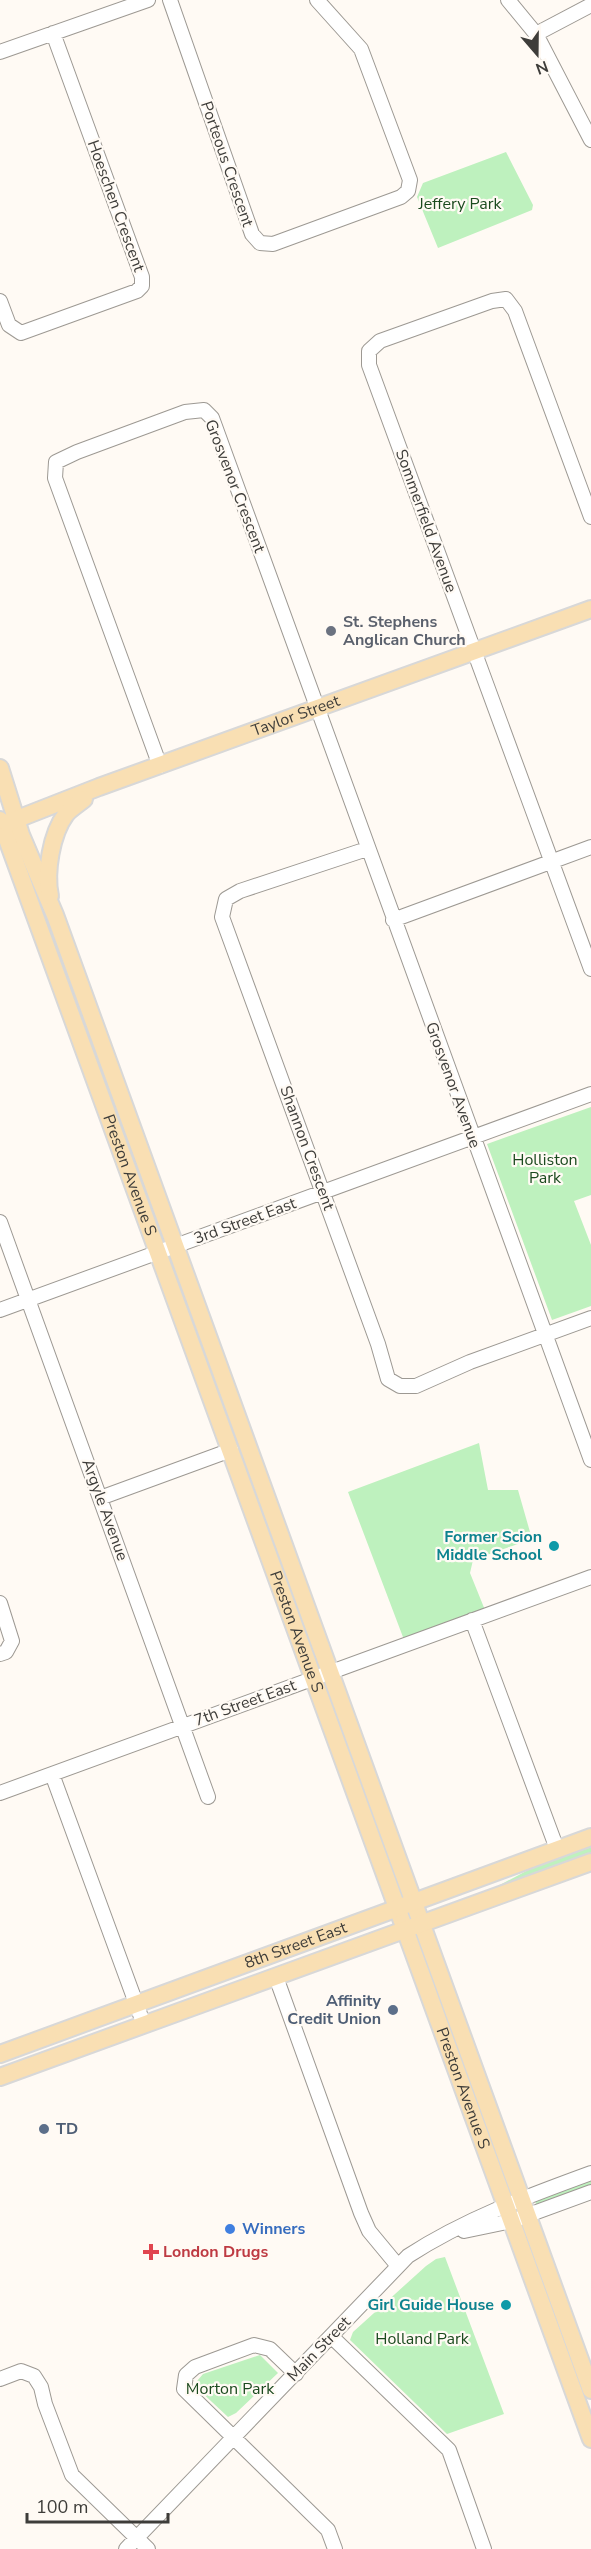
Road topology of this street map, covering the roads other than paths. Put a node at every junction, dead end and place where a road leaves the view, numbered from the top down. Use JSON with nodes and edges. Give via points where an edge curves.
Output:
{"nodes":[{"id":1,"x":148,"y":0,"type":"edge"},
{"id":2,"x":170,"y":0,"type":"edge"},
{"id":3,"x":317,"y":0,"type":"edge"},
{"id":4,"x":508,"y":0,"type":"edge"},
{"id":5,"x":591,"y":4,"type":"edge"},
{"id":6,"x":53,"y":33,"type":"junction"},
{"id":7,"x":536,"y":34,"type":"junction"},
{"id":8,"x":0,"y":52,"type":"edge"},
{"id":9,"x":591,"y":140,"type":"edge"},
{"id":10,"x":0,"y":301,"type":"edge"},
{"id":11,"x":591,"y":517,"type":"edge"},
{"id":12,"x":591,"y":609,"type":"edge"},
{"id":13,"x":475,"y":652,"type":"junction"},
{"id":14,"x":317,"y":709,"type":"junction"},
{"id":15,"x":160,"y":766,"type":"junction"},
{"id":16,"x":0,"y":768,"type":"edge"},
{"id":17,"x":99,"y":787,"type":"junction"},
{"id":18,"x":5,"y":823,"type":"edge"},
{"id":19,"x":591,"y":847,"type":"edge"},
{"id":20,"x":367,"y":849,"type":"junction"},
{"id":21,"x":551,"y":861,"type":"junction"},
{"id":22,"x":55,"y":915,"type":"junction"},
{"id":23,"x":393,"y":920,"type":"junction"},
{"id":24,"x":591,"y":969,"type":"edge"},
{"id":25,"x":591,"y":1095,"type":"edge"},
{"id":26,"x":472,"y":1137,"type":"junction"},
{"id":27,"x":323,"y":1192,"type":"junction"},
{"id":28,"x":0,"y":1222,"type":"edge"},
{"id":29,"x":175,"y":1245,"type":"junction"},
{"id":30,"x":158,"y":1251,"type":"junction"},
{"id":31,"x":29,"y":1300,"type":"junction"},
{"id":32,"x":0,"y":1310,"type":"edge"},
{"id":33,"x":591,"y":1318,"type":"edge"},
{"id":34,"x":545,"y":1335,"type":"junction"},
{"id":35,"x":231,"y":1450,"type":"junction"},
{"id":36,"x":591,"y":1460,"type":"edge"},
{"id":37,"x":100,"y":1498,"type":"junction"},
{"id":38,"x":591,"y":1577,"type":"edge"},
{"id":39,"x":0,"y":1603,"type":"edge"},
{"id":40,"x":472,"y":1620,"type":"junction"},
{"id":41,"x":0,"y":1654,"type":"edge"},
{"id":42,"x":331,"y":1673,"type":"junction"},
{"id":43,"x":314,"y":1678,"type":"junction"},
{"id":44,"x":182,"y":1726,"type":"junction"},
{"id":45,"x":52,"y":1774,"type":"junction"},
{"id":46,"x":0,"y":1793,"type":"edge"},
{"id":47,"x":207,"y":1797,"type":"dead end"},
{"id":48,"x":591,"y":1837,"type":"edge"},
{"id":49,"x":557,"y":1849,"type":"junction"},
{"id":50,"x":591,"y":1862,"type":"edge"},
{"id":51,"x":416,"y":1903,"type":"junction"},
{"id":52,"x":399,"y":1909,"type":"junction"},
{"id":53,"x":422,"y":1923,"type":"junction"},
{"id":54,"x":406,"y":1929,"type":"junction"},
{"id":55,"x":276,"y":1977,"type":"junction"},
{"id":56,"x":136,"y":2005,"type":"junction"},
{"id":57,"x":144,"y":2025,"type":"junction"},
{"id":58,"x":0,"y":2054,"type":"edge"},
{"id":59,"x":0,"y":2077,"type":"edge"},
{"id":60,"x":591,"y":2173,"type":"edge"},
{"id":61,"x":591,"y":2192,"type":"edge"},
{"id":62,"x":514,"y":2201,"type":"junction"},
{"id":63,"x":519,"y":2218,"type":"junction"},
{"id":64,"x":444,"y":2235,"type":"junction"},
{"id":65,"x":398,"y":2266,"type":"junction"},
{"id":66,"x":332,"y":2337,"type":"junction"},
{"id":67,"x":296,"y":2374,"type":"junction"},
{"id":68,"x":0,"y":2379,"type":"edge"},
{"id":69,"x":591,"y":2390,"type":"edge"},
{"id":70,"x":234,"y":2437,"type":"junction"},
{"id":71,"x":591,"y":2439,"type":"edge"},
{"id":72,"x":137,"y":2538,"type":"junction"},
{"id":73,"x":126,"y":2549,"type":"edge"},
{"id":74,"x":148,"y":2549,"type":"edge"},
{"id":75,"x":335,"y":2549,"type":"edge"},
{"id":76,"x":484,"y":2549,"type":"edge"}],
"edges":[{"from":1,"to":6,"type":"street"},
{"from":2,"to":3,"type":"street","name":"Porteous Crescent","via":[[252,234],[260,243],[273,244],[401,197],[408,191],[410,180],[361,50]]},
{"from":4,"to":7,"type":"street"},
{"from":5,"to":7,"type":"street"},
{"from":6,"to":8,"type":"street"},
{"from":6,"to":10,"type":"street","name":"Hoeschen Crescent","via":[[142,286],[21,333],[9,325]]},
{"from":7,"to":9,"type":"street"},
{"from":11,"to":13,"type":"street","name":"Sommerfield Avenue","via":[[515,311],[506,299],[380,341],[369,351],[369,365]]},
{"from":12,"to":13,"type":"main road","name":"Taylor Street"},
{"from":13,"to":14,"type":"main road","name":"Taylor Street"},
{"from":13,"to":21,"type":"street","name":"Sommerfield Avenue"},
{"from":14,"to":15,"type":"main road","name":"Taylor Street"},
{"from":14,"to":15,"type":"street","name":"Grosvenor Crescent","via":[[212,418],[204,410],[185,412],[56,462],[56,478]]},
{"from":14,"to":20,"type":"street","name":"Grosvenor Avenue"},
{"from":15,"to":17,"type":"main road","name":"Taylor Street"},
{"from":16,"to":18,"type":"main road"},
{"from":17,"to":18,"type":"main road","name":"Taylor Street"},
{"from":17,"to":22,"type":"main road","via":[[66,814],[51,846],[48,886]]},
{"from":18,"to":22,"type":"main road","name":"Preston Avenue S"},
{"from":18,"to":30,"type":"main road","name":"Preston Avenue S"},
{"from":19,"to":21,"type":"street"},
{"from":20,"to":23,"type":"street","name":"Grosvenor Avenue"},
{"from":20,"to":27,"type":"street","name":"Shannon Crescent","via":[[240,891],[226,899],[222,917]]},
{"from":21,"to":23,"type":"street"},
{"from":21,"to":24,"type":"street","name":"Sommerfield Avenue"},
{"from":22,"to":29,"type":"main road","name":"Preston Avenue S"},
{"from":23,"to":26,"type":"street","name":"Grosvenor Avenue"},
{"from":25,"to":26,"type":"street","name":"3rd Street East"},
{"from":26,"to":27,"type":"street","name":"3rd Street East"},
{"from":26,"to":34,"type":"street","name":"Grosvenor Avenue"},
{"from":27,"to":29,"type":"street","name":"3rd Street East"},
{"from":27,"to":34,"type":"street","name":"Shannon Crescent","via":[[388,1379],[400,1386],[416,1386]]},
{"from":28,"to":31,"type":"street","name":"Argyle Avenue"},
{"from":29,"to":30,"type":"street","name":"3rd Street East"},
{"from":29,"to":42,"type":"main road","name":"Preston Avenue S"},
{"from":30,"to":31,"type":"street","name":"3rd Street East"},
{"from":30,"to":35,"type":"main road","name":"Preston Avenue S"},
{"from":31,"to":32,"type":"street","name":"3rd Street East"},
{"from":31,"to":37,"type":"street","name":"Argyle Avenue"},
{"from":33,"to":34,"type":"street"},
{"from":34,"to":36,"type":"street","name":"Grosvenor Avenue"},
{"from":35,"to":37,"type":"street"},
{"from":35,"to":43,"type":"main road","name":"Preston Avenue S"},
{"from":37,"to":44,"type":"street","name":"Argyle Avenue"},
{"from":38,"to":40,"type":"street","name":"7th Street East"},
{"from":39,"to":41,"type":"street","via":[[12,1641],[6,1652]]},
{"from":40,"to":42,"type":"street","name":"7th Street East"},
{"from":40,"to":49,"type":"street"},
{"from":42,"to":43,"type":"street","name":"7th Street East"},
{"from":42,"to":51,"type":"main road","name":"Preston Avenue S"},
{"from":43,"to":44,"type":"street","name":"7th Street East"},
{"from":43,"to":52,"type":"main road","name":"Preston Avenue S"},
{"from":44,"to":45,"type":"street","name":"7th Street East"},
{"from":44,"to":47,"type":"street","name":"Argyle Avenue"},
{"from":45,"to":46,"type":"street","name":"7th Street East"},
{"from":45,"to":56,"type":"street"},
{"from":48,"to":49,"type":"main road","name":"8th Street East"},
{"from":49,"to":51,"type":"main road","name":"8th Street East"},
{"from":50,"to":53,"type":"main road","name":"8th Street East"},
{"from":51,"to":52,"type":"main road","name":"8th Street East"},
{"from":51,"to":53,"type":"main road","name":"Preston Avenue S"},
{"from":52,"to":54,"type":"main road","name":"Preston Avenue S"},
{"from":52,"to":56,"type":"main road","name":"8th Street East"},
{"from":53,"to":54,"type":"main road","name":"8th Street East"},
{"from":53,"to":62,"type":"main road","name":"Preston Avenue S"},
{"from":54,"to":55,"type":"main road","name":"8th Street East"},
{"from":54,"to":62,"type":"main road","name":"Preston Avenue S"},
{"from":55,"to":57,"type":"main road","name":"8th Street East"},
{"from":55,"to":65,"type":"street","via":[[369,2231]]},
{"from":56,"to":57,"type":"street"},
{"from":56,"to":58,"type":"main road","name":"8th Street East"},
{"from":57,"to":59,"type":"main road","name":"8th Street East"},
{"from":60,"to":62,"type":"street","name":"Main Street"},
{"from":61,"to":63,"type":"street","name":"Main Street"},
{"from":62,"to":63,"type":"main road","name":"Preston Avenue S"},
{"from":62,"to":64,"type":"street","name":"Main Street"},
{"from":63,"to":64,"type":"street","name":"Main Street"},
{"from":63,"to":69,"type":"main road","name":"Preston Avenue S"},
{"from":63,"to":71,"type":"main road","name":"Preston Avenue S"},
{"from":64,"to":65,"type":"street","name":"Main Street"},
{"from":65,"to":66,"type":"street","name":"Main Street"},
{"from":66,"to":67,"type":"street","name":"Main Street"},
{"from":66,"to":76,"type":"street","via":[[449,2450]]},
{"from":67,"to":70,"type":"street","name":"Main Street"},
{"from":67,"to":70,"type":"street","via":[[270,2349],[254,2345],[186,2374],[184,2389]]},
{"from":68,"to":72,"type":"street","via":[[21,2371],[34,2376],[72,2475]]},
{"from":70,"to":72,"type":"street","name":"Main Street"},
{"from":70,"to":75,"type":"street","via":[[328,2530]]},
{"from":72,"to":73,"type":"street","name":"Main Street"},
{"from":72,"to":74,"type":"street"}]}
